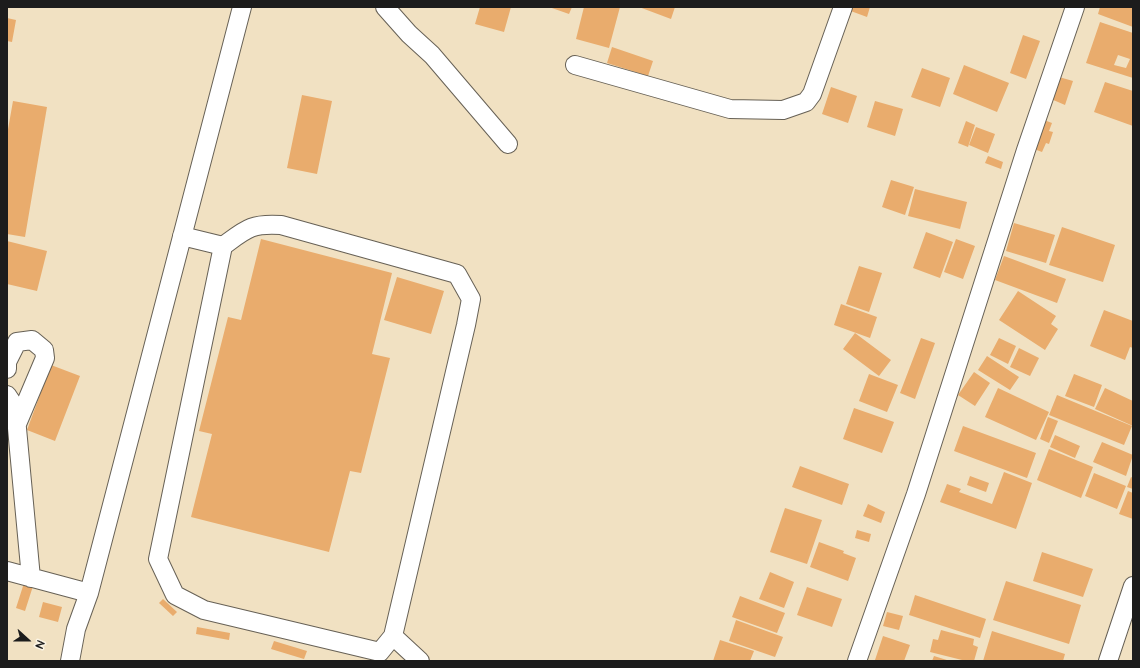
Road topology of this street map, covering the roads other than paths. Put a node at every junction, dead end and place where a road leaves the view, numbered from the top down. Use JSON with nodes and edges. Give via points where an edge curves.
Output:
{"nodes":[{"id":1,"x":242,"y":7,"type":"edge"},
{"id":2,"x":385,"y":7,"type":"edge"},
{"id":3,"x":843,"y":7,"type":"edge"},
{"id":4,"x":1075,"y":7,"type":"edge"},
{"id":5,"x":575,"y":65,"type":"dead end"},
{"id":6,"x":508,"y":144,"type":"dead end"},
{"id":7,"x":182,"y":236,"type":"junction"},
{"id":8,"x":223,"y":246,"type":"junction"},
{"id":9,"x":7,"y":369,"type":"edge"},
{"id":10,"x":7,"y":395,"type":"edge"},
{"id":11,"x":17,"y":424,"type":"junction"},
{"id":12,"x":7,"y":571,"type":"edge"},
{"id":13,"x":31,"y":578,"type":"junction"},
{"id":14,"x":1133,"y":586,"type":"edge"},
{"id":15,"x":89,"y":593,"type":"junction"},
{"id":16,"x":393,"y":636,"type":"junction"},
{"id":17,"x":70,"y":661,"type":"edge"},
{"id":18,"x":420,"y":661,"type":"edge"},
{"id":19,"x":857,"y":661,"type":"edge"},
{"id":20,"x":1108,"y":661,"type":"edge"}],
"edges":[{"from":1,"to":7,"type":"street"},
{"from":2,"to":6,"type":"street","via":[[432,55]]},
{"from":3,"to":5,"type":"street","via":[[812,94],[806,102],[783,110],[730,109]]},
{"from":4,"to":19,"type":"street","via":[[1026,150],[916,494]]},
{"from":7,"to":8,"type":"street"},
{"from":7,"to":15,"type":"street"},
{"from":8,"to":16,"type":"street","via":[[158,559],[175,595],[204,610],[380,652]]},
{"from":8,"to":16,"type":"street","via":[[250,226],[281,225],[457,274],[471,299]]},
{"from":9,"to":11,"type":"street","via":[[7,362],[18,342],[32,340],[44,350],[45,358]]},
{"from":10,"to":11,"type":"street","via":[[15,407]]},
{"from":11,"to":13,"type":"street"},
{"from":12,"to":13,"type":"street"},
{"from":13,"to":15,"type":"street"},
{"from":14,"to":20,"type":"street"},
{"from":15,"to":17,"type":"street","via":[[76,629]]},
{"from":16,"to":18,"type":"street"}]}
